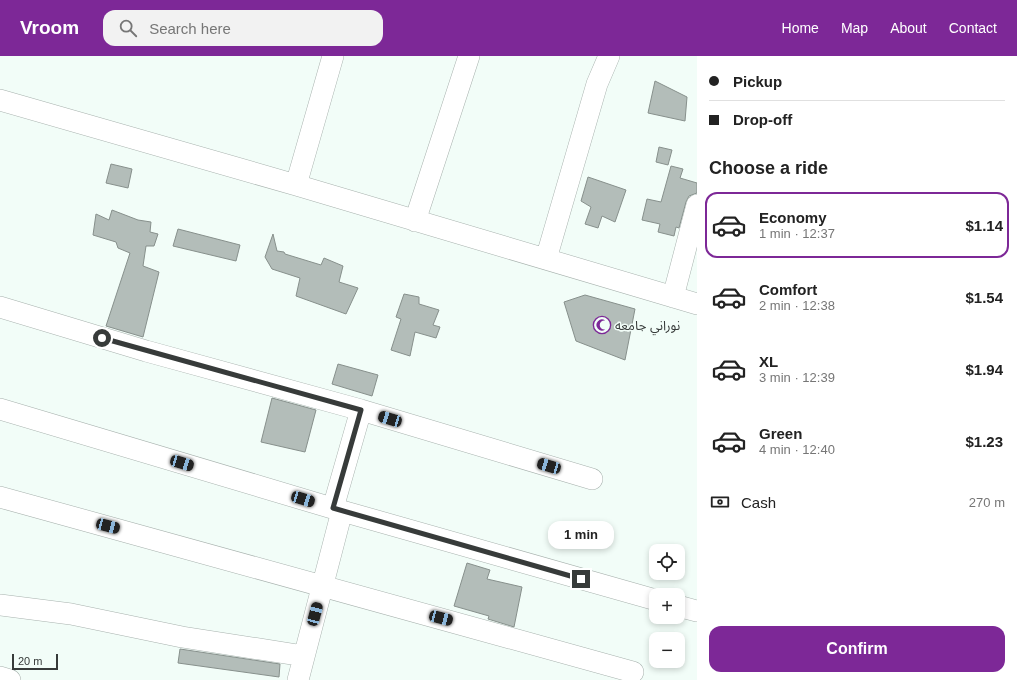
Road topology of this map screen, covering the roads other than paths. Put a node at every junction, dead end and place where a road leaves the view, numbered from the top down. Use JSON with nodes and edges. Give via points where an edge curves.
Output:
{"nodes":[{"id":1,"x":333,"y":56,"type":"edge"},
{"id":2,"x":469,"y":56,"type":"edge"},
{"id":3,"x":609,"y":56,"type":"edge"},
{"id":4,"x":0,"y":100,"type":"edge"},
{"id":5,"x":296,"y":185,"type":"junction"},
{"id":6,"x":697,"y":205,"type":"edge"},
{"id":7,"x":415,"y":220,"type":"junction"},
{"id":8,"x":546,"y":259,"type":"junction"},
{"id":9,"x":673,"y":297,"type":"junction"},
{"id":10,"x":697,"y":304,"type":"edge"},
{"id":11,"x":0,"y":307,"type":"edge"},
{"id":12,"x":0,"y":409,"type":"edge"},
{"id":13,"x":361,"y":410,"type":"junction"},
{"id":14,"x":592,"y":479,"type":"dead end"},
{"id":15,"x":0,"y":497,"type":"edge"},
{"id":16,"x":337,"y":510,"type":"junction"},
{"id":17,"x":322,"y":585,"type":"junction"},
{"id":18,"x":649,"y":598,"type":"edge"},
{"id":19,"x":0,"y":605,"type":"edge"},
{"id":20,"x":685,"y":608,"type":"edge"},
{"id":21,"x":697,"y":612,"type":"edge"},
{"id":22,"x":304,"y":656,"type":"junction"},
{"id":23,"x":633,"y":672,"type":"dead end"},
{"id":24,"x":0,"y":677,"type":"edge"},
{"id":25,"x":10,"y":680,"type":"edge"},
{"id":26,"x":298,"y":680,"type":"edge"}],
"edges":[{"from":1,"to":5,"type":"street"},
{"from":2,"to":7,"type":"street"},
{"from":3,"to":8,"type":"street","via":[[597,84]]},
{"from":4,"to":5,"type":"street"},
{"from":5,"to":7,"type":"street"},
{"from":6,"to":9,"type":"street"},
{"from":7,"to":8,"type":"street"},
{"from":8,"to":9,"type":"street"},
{"from":9,"to":10,"type":"street"},
{"from":11,"to":13,"type":"street","via":[[146,351]]},
{"from":12,"to":16,"type":"street"},
{"from":13,"to":14,"type":"street"},
{"from":13,"to":16,"type":"street"},
{"from":15,"to":17,"type":"street"},
{"from":16,"to":17,"type":"street"},
{"from":16,"to":18,"type":"street"},
{"from":17,"to":22,"type":"street"},
{"from":17,"to":23,"type":"street"},
{"from":19,"to":22,"type":"street","via":[[71,614],[182,637]]},
{"from":20,"to":21,"type":"street"},
{"from":22,"to":26,"type":"street"},
{"from":24,"to":25,"type":"street"}]}
